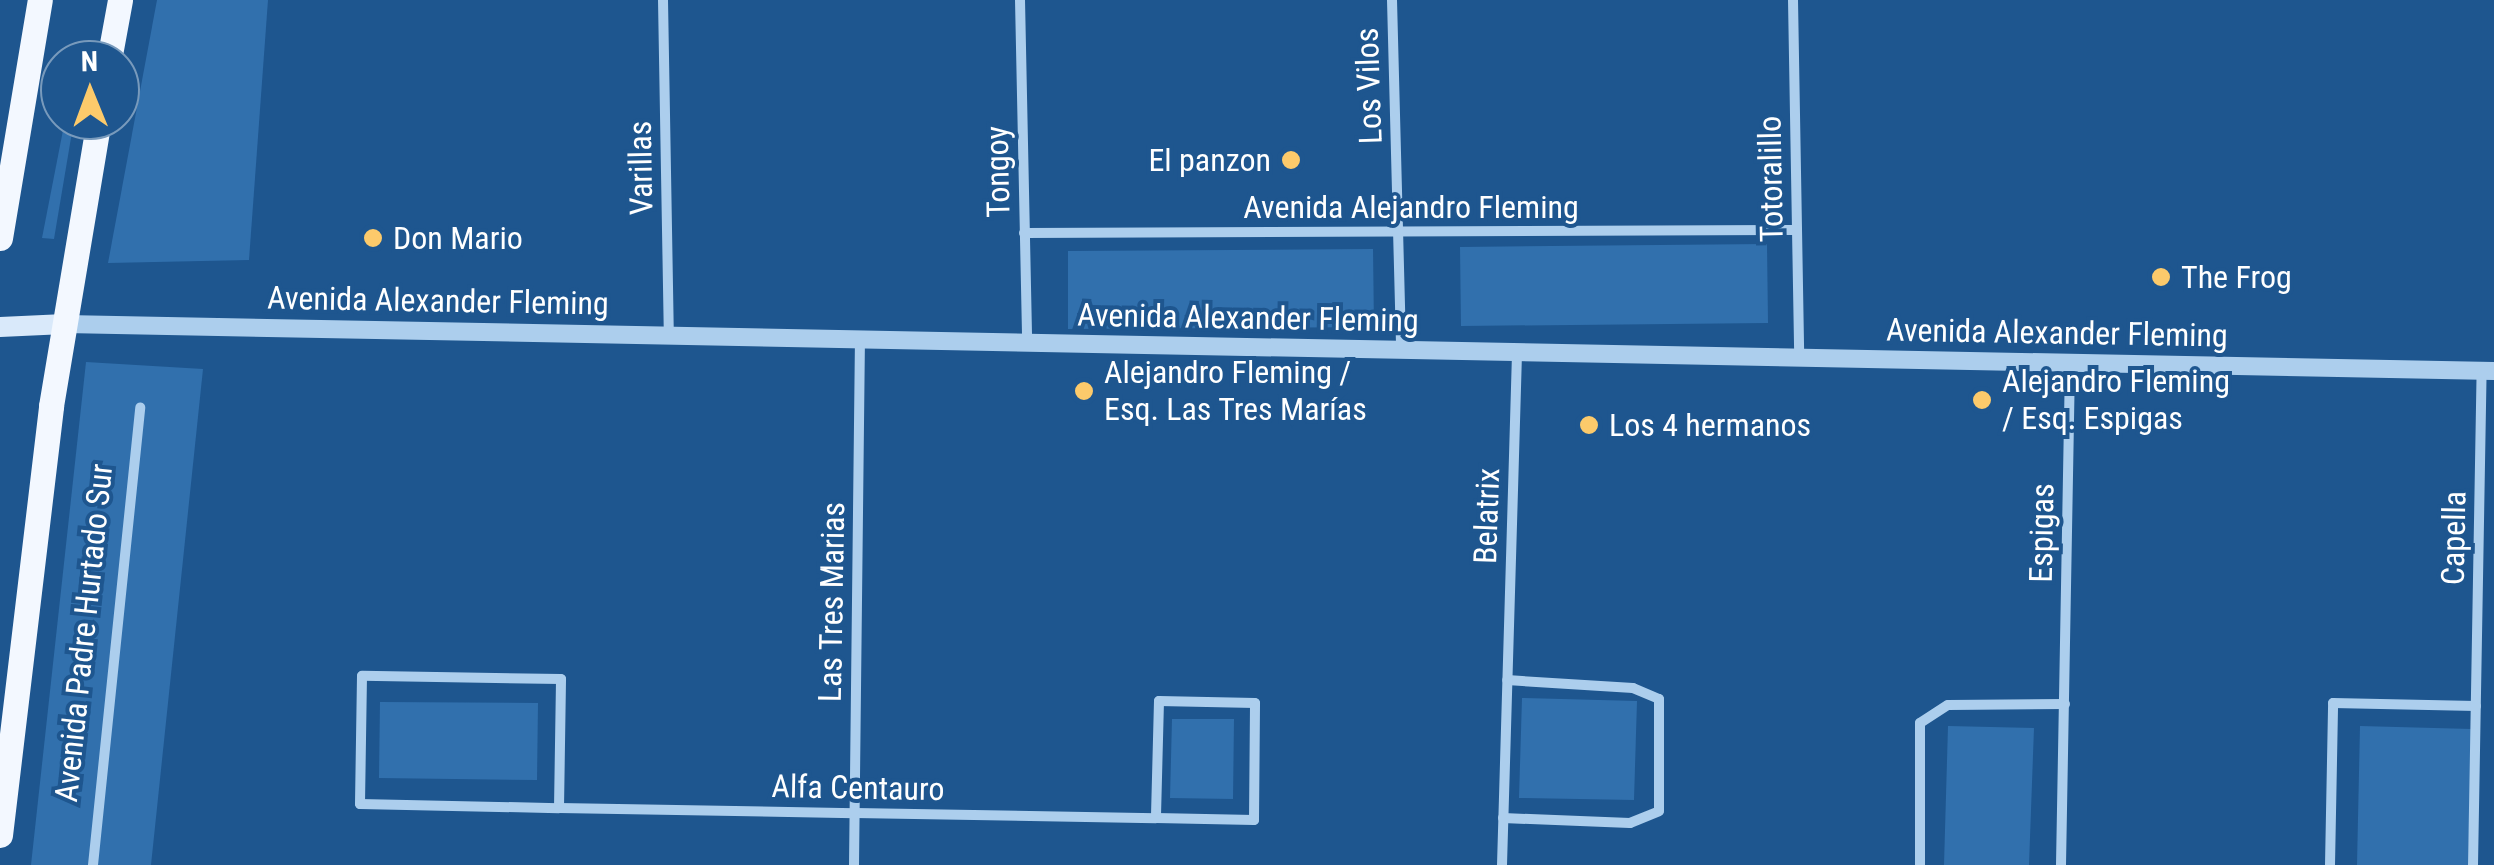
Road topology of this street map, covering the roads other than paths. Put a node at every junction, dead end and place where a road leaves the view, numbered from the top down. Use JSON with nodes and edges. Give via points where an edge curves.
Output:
{"nodes":[{"id":1,"x":40,"y":0,"type":"edge"},
{"id":2,"x":120,"y":0,"type":"edge"},
{"id":3,"x":663,"y":0,"type":"edge"},
{"id":4,"x":1020,"y":0,"type":"edge"},
{"id":5,"x":1392,"y":0,"type":"edge"},
{"id":6,"x":1793,"y":0,"type":"edge"},
{"id":7,"x":113,"y":40,"type":"edge"},
{"id":8,"x":96,"y":140,"type":"edge"},
{"id":9,"x":1797,"y":230,"type":"junction"},
{"id":10,"x":1398,"y":232,"type":"junction"},
{"id":11,"x":1024,"y":233,"type":"junction"},
{"id":12,"x":0,"y":238,"type":"edge"},
{"id":13,"x":64,"y":324,"type":"junction"},
{"id":14,"x":0,"y":327,"type":"edge"},
{"id":15,"x":669,"y":336,"type":"junction"},
{"id":16,"x":860,"y":340,"type":"junction"},
{"id":17,"x":1027,"y":344,"type":"junction"},
{"id":18,"x":1401,"y":351,"type":"junction"},
{"id":19,"x":1517,"y":353,"type":"junction"},
{"id":20,"x":1800,"y":358,"type":"junction"},
{"id":21,"x":2070,"y":363,"type":"junction"},
{"id":22,"x":2488,"y":370,"type":"edge"},
{"id":23,"x":140,"y":406,"type":"dead end"},
{"id":24,"x":1507,"y":680,"type":"junction"},
{"id":25,"x":2064,"y":704,"type":"junction"},
{"id":26,"x":2476,"y":706,"type":"junction"},
{"id":27,"x":559,"y":808,"type":"junction"},
{"id":28,"x":855,"y":813,"type":"junction"},
{"id":29,"x":1156,"y":818,"type":"junction"},
{"id":30,"x":1503,"y":818,"type":"junction"},
{"id":31,"x":0,"y":835,"type":"edge"},
{"id":32,"x":94,"y":865,"type":"edge"},
{"id":33,"x":854,"y":865,"type":"edge"},
{"id":34,"x":1502,"y":865,"type":"edge"},
{"id":35,"x":1920,"y":865,"type":"edge"},
{"id":36,"x":2062,"y":865,"type":"edge"},
{"id":37,"x":2330,"y":865,"type":"edge"},
{"id":38,"x":2473,"y":865,"type":"edge"}],
"edges":[{"from":1,"to":12,"type":"main road"},
{"from":2,"to":7,"type":"main road"},
{"from":3,"to":15,"type":"street","name":"Varillas"},
{"from":4,"to":11,"type":"street","name":"Tongoy"},
{"from":5,"to":10,"type":"street","name":"Los Vilos"},
{"from":6,"to":9,"type":"street","name":"Totoralillo"},
{"from":8,"to":13,"type":"main road","name":"Avenida Padre Hurtado Sur"},
{"from":9,"to":10,"type":"street","name":"Avenida Alejandro Fleming"},
{"from":9,"to":20,"type":"street","name":"Totoralillo"},
{"from":10,"to":11,"type":"street","name":"Avenida Alejandro Fleming"},
{"from":10,"to":18,"type":"street","name":"Los Vilos"},
{"from":11,"to":17,"type":"street","name":"Tongoy"},
{"from":13,"to":14,"type":"main road","name":"Avenida Alexander Fleming"},
{"from":13,"to":15,"type":"street","name":"Avenida Alexander Fleming"},
{"from":13,"to":31,"type":"main road","name":"Avenida Padre Hurtado Sur"},
{"from":15,"to":16,"type":"street","name":"Avenida Alexander Fleming"},
{"from":16,"to":17,"type":"street","name":"Avenida Alexander Fleming"},
{"from":16,"to":28,"type":"street","name":"Las Tres Marias"},
{"from":17,"to":18,"type":"street","name":"Avenida Alexander Fleming"},
{"from":18,"to":19,"type":"street","name":"Avenida Alexander Fleming"},
{"from":19,"to":20,"type":"street","name":"Avenida Alexander Fleming"},
{"from":19,"to":24,"type":"street","name":"Belatrix"},
{"from":20,"to":21,"type":"street","name":"Avenida Alexander Fleming"},
{"from":21,"to":22,"type":"street","name":"Avenida Alexander Fleming"},
{"from":21,"to":25,"type":"street","name":"Espigas"},
{"from":22,"to":26,"type":"street","name":"Capella"},
{"from":23,"to":32,"type":"street","name":"Avenida Padre Hurtado Sur"},
{"from":24,"to":30,"type":"street","name":"Belatrix"},
{"from":24,"to":30,"type":"street","via":[[1632,688],[1659,699],[1659,811],[1630,823]]},
{"from":25,"to":35,"type":"street","via":[[1948,705],[1920,723]]},
{"from":25,"to":36,"type":"street","name":"Espigas"},
{"from":26,"to":37,"type":"street","via":[[2333,704]]},
{"from":26,"to":38,"type":"street","name":"Capella"},
{"from":27,"to":27,"type":"street","name":"Alfa Centauro","via":[[562,679],[362,676],[360,804]]},
{"from":27,"to":28,"type":"street","name":"Alfa Centauro"},
{"from":28,"to":29,"type":"street","name":"Alfa Centauro"},
{"from":28,"to":33,"type":"street","name":"Las Tres Marias"},
{"from":29,"to":29,"type":"street","name":"Alfa Centauro","via":[[1254,820],[1256,702],[1159,701]]},
{"from":30,"to":34,"type":"street","name":"Belatrix"}]}
